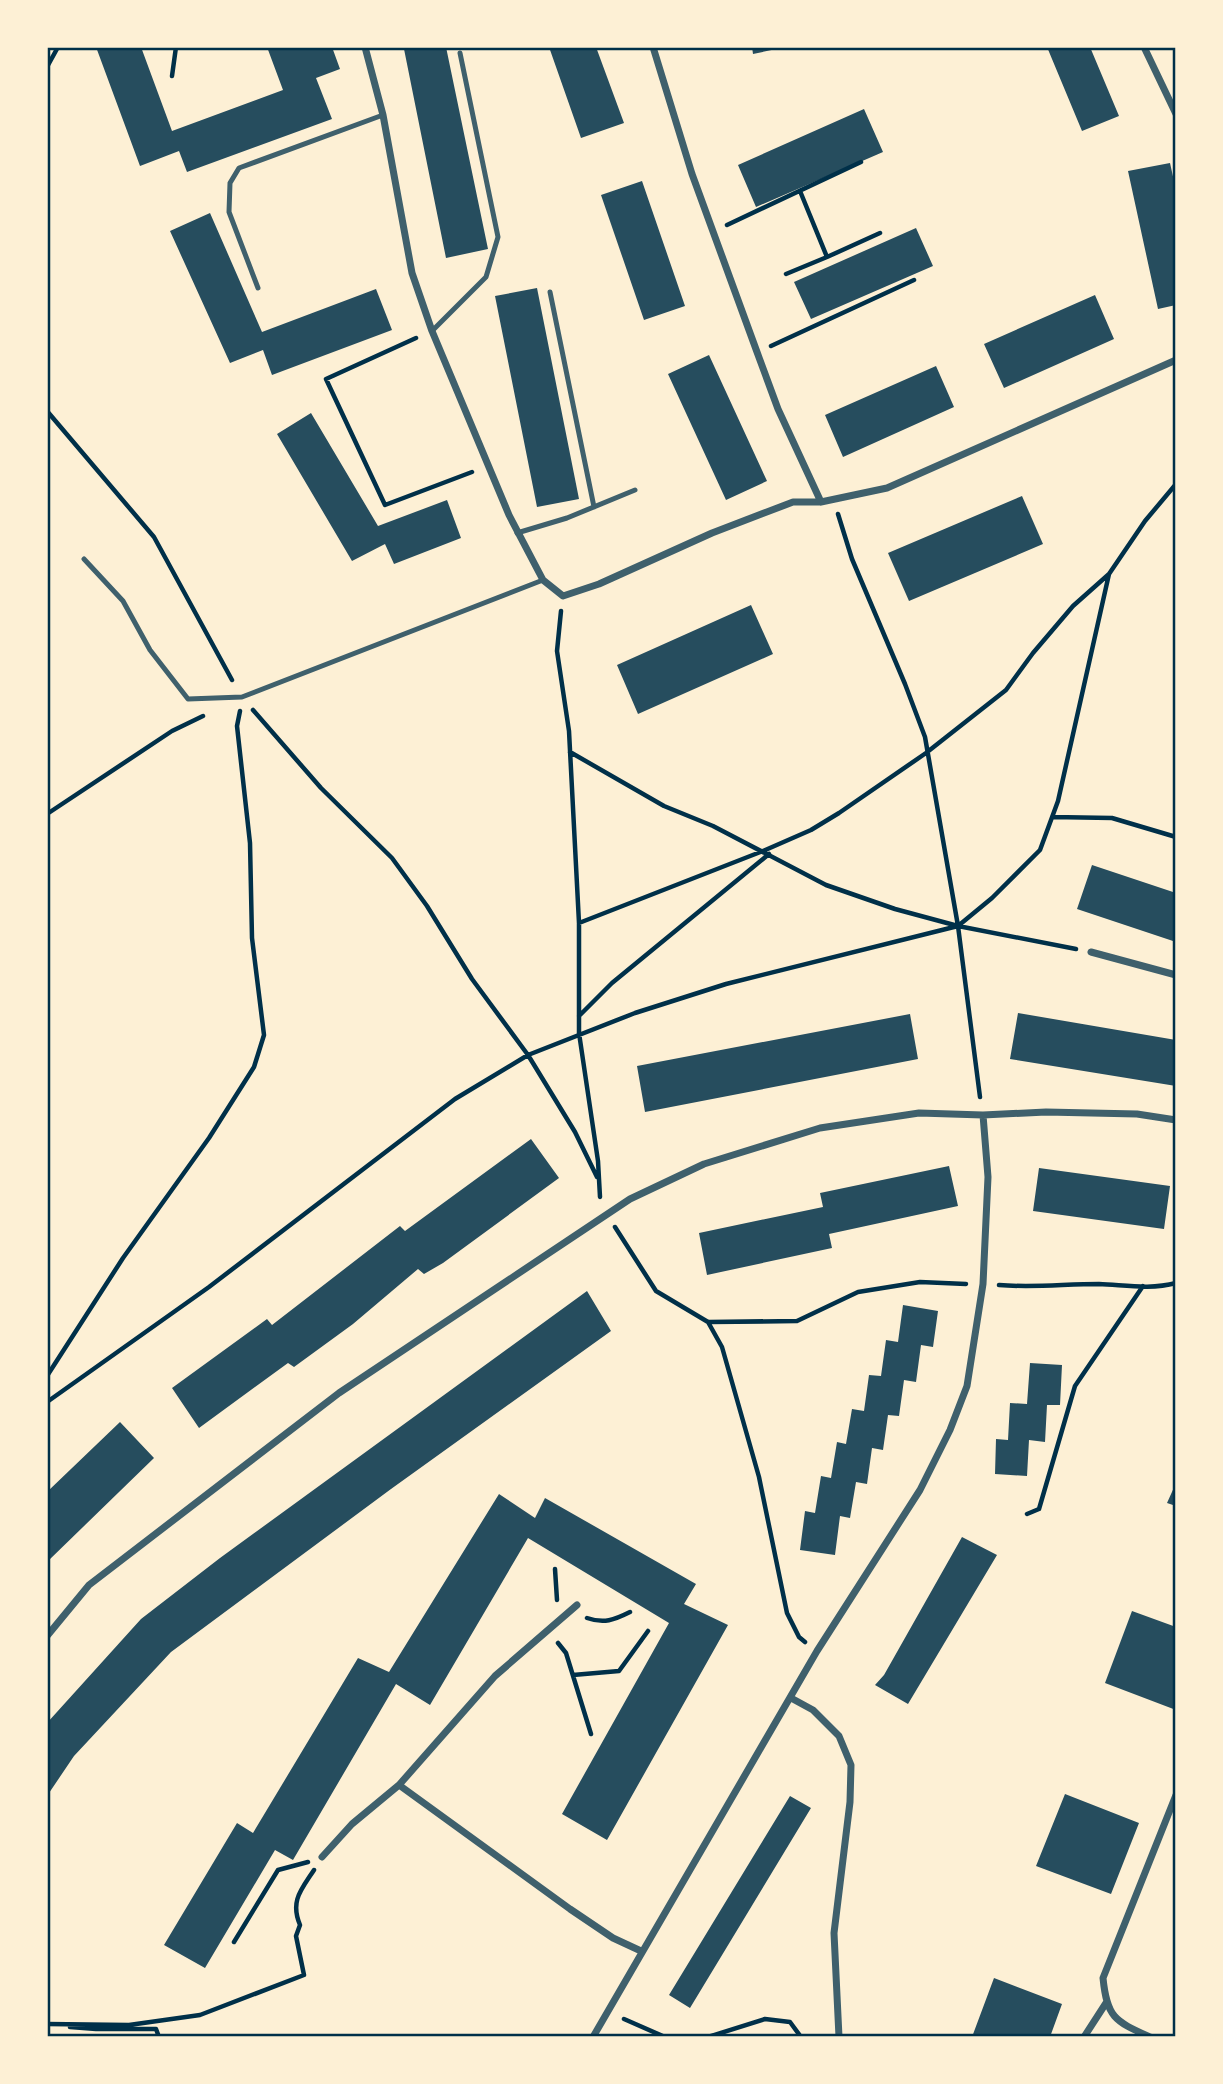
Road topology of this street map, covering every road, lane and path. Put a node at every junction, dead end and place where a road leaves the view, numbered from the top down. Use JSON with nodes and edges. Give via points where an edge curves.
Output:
{"nodes":[{"id":1,"x":58,"y":47,"type":"edge"},
{"id":2,"x":176,"y":47,"type":"edge"},
{"id":3,"x":365,"y":47,"type":"edge"},
{"id":4,"x":653,"y":47,"type":"edge"},
{"id":5,"x":1144,"y":47,"type":"edge"},
{"id":6,"x":460,"y":53,"type":"dead end"},
{"id":7,"x":47,"y":67,"type":"edge"},
{"id":8,"x":172,"y":76,"type":"dead end"},
{"id":9,"x":1176,"y":114,"type":"edge"},
{"id":10,"x":383,"y":115,"type":"junction"},
{"id":11,"x":861,"y":162,"type":"dead end"},
{"id":12,"x":800,"y":191,"type":"junction"},
{"id":13,"x":713,"y":232,"type":"junction"},
{"id":14,"x":880,"y":233,"type":"dead end"},
{"id":15,"x":827,"y":257,"type":"junction"},
{"id":16,"x":786,"y":274,"type":"dead end"},
{"id":17,"x":914,"y":280,"type":"dead end"},
{"id":18,"x":258,"y":288,"type":"dead end"},
{"id":19,"x":550,"y":292,"type":"dead end"},
{"id":20,"x":432,"y":331,"type":"junction"},
{"id":21,"x":757,"y":352,"type":"junction"},
{"id":22,"x":1176,"y":360,"type":"edge"},
{"id":23,"x":47,"y":411,"type":"edge"},
{"id":24,"x":489,"y":466,"type":"junction"},
{"id":25,"x":1176,"y":484,"type":"edge"},
{"id":26,"x":635,"y":490,"type":"dead end"},
{"id":27,"x":833,"y":499,"type":"junction"},
{"id":28,"x":821,"y":502,"type":"junction"},
{"id":29,"x":594,"y":507,"type":"junction"},
{"id":30,"x":517,"y":533,"type":"junction"},
{"id":31,"x":84,"y":559,"type":"dead end"},
{"id":32,"x":1109,"y":574,"type":"junction"},
{"id":33,"x":543,"y":580,"type":"junction"},
{"id":34,"x":563,"y":596,"type":"junction"},
{"id":35,"x":242,"y":697,"type":"junction"},
{"id":36,"x":207,"y":714,"type":"dead end"},
{"id":37,"x":570,"y":752,"type":"junction"},
{"id":38,"x":926,"y":753,"type":"junction"},
{"id":39,"x":47,"y":814,"type":"edge"},
{"id":40,"x":1052,"y":817,"type":"junction"},
{"id":41,"x":1176,"y":837,"type":"edge"},
{"id":42,"x":766,"y":852,"type":"junction"},
{"id":43,"x":579,"y":923,"type":"junction"},
{"id":44,"x":958,"y":926,"type":"junction"},
{"id":45,"x":1091,"y":952,"type":"joint"},
{"id":46,"x":1176,"y":975,"type":"edge"},
{"id":47,"x":579,"y":1016,"type":"junction"},
{"id":48,"x":579,"y":1033,"type":"junction"},
{"id":49,"x":528,"y":1055,"type":"junction"},
{"id":50,"x":983,"y":1115,"type":"junction"},
{"id":51,"x":1176,"y":1120,"type":"edge"},
{"id":52,"x":599,"y":1182,"type":"junction"},
{"id":53,"x":607,"y":1214,"type":"junction"},
{"id":54,"x":1176,"y":1283,"type":"edge"},
{"id":55,"x":983,"y":1284,"type":"junction"},
{"id":56,"x":1143,"y":1286,"type":"junction"},
{"id":57,"x":708,"y":1322,"type":"junction"},
{"id":58,"x":47,"y":1376,"type":"edge"},
{"id":59,"x":47,"y":1402,"type":"edge"},
{"id":60,"x":1027,"y":1514,"type":"dead end"},
{"id":61,"x":577,"y":1605,"type":"dead end"},
{"id":62,"x":569,"y":1612,"type":"junction"},
{"id":63,"x":630,"y":1612,"type":"dead end"},
{"id":64,"x":549,"y":1631,"type":"junction"},
{"id":65,"x":648,"y":1632,"type":"dead end"},
{"id":66,"x":47,"y":1636,"type":"edge"},
{"id":67,"x":817,"y":1651,"type":"junction"},
{"id":68,"x":573,"y":1675,"type":"junction"},
{"id":69,"x":792,"y":1698,"type":"junction"},
{"id":70,"x":591,"y":1734,"type":"dead end"},
{"id":71,"x":399,"y":1785,"type":"junction"},
{"id":72,"x":1176,"y":1795,"type":"edge"},
{"id":73,"x":322,"y":1857,"type":"junction"},
{"id":74,"x":234,"y":1942,"type":"dead end"},
{"id":75,"x":641,"y":1951,"type":"junction"},
{"id":76,"x":1106,"y":2003,"type":"junction"},
{"id":77,"x":626,"y":2020,"type":"dead end"},
{"id":78,"x":47,"y":2024,"type":"edge"},
{"id":79,"x":159,"y":2037,"type":"edge"},
{"id":80,"x":593,"y":2037,"type":"edge"},
{"id":81,"x":665,"y":2037,"type":"edge"},
{"id":82,"x":708,"y":2037,"type":"edge"},
{"id":83,"x":801,"y":2037,"type":"edge"},
{"id":84,"x":839,"y":2037,"type":"edge"},
{"id":85,"x":1084,"y":2037,"type":"edge"},
{"id":86,"x":1150,"y":2037,"type":"edge"}],
"edges":[{"from":1,"to":7,"type":"path"},
{"from":2,"to":8,"type":"path"},
{"from":3,"to":10,"type":"street"},
{"from":4,"to":13,"type":"street"},
{"from":5,"to":9,"type":"street"},
{"from":6,"to":20,"type":"lane","via":[[498,237],[486,276]]},
{"from":10,"to":18,"type":"lane","via":[[239,168],[230,183],[229,212]]},
{"from":10,"to":20,"type":"street","via":[[412,273]]},
{"from":11,"to":12,"type":"path"},
{"from":12,"to":13,"type":"path"},
{"from":12,"to":15,"type":"path"},
{"from":13,"to":21,"type":"street"},
{"from":14,"to":15,"type":"path"},
{"from":15,"to":16,"type":"path"},
{"from":17,"to":21,"type":"path"},
{"from":19,"to":29,"type":"lane"},
{"from":20,"to":24,"type":"street"},
{"from":20,"to":24,"type":"path","via":[[326,379],[385,505]]},
{"from":21,"to":28,"type":"street"},
{"from":22,"to":27,"type":"street","via":[[887,488]]},
{"from":23,"to":35,"type":"path","via":[[154,537]]},
{"from":24,"to":30,"type":"street"},
{"from":25,"to":32,"type":"path"},
{"from":26,"to":29,"type":"lane"},
{"from":27,"to":28,"type":"street"},
{"from":27,"to":38,"type":"path","via":[[852,559],[925,737]]},
{"from":28,"to":34,"type":"street","via":[[793,502],[755,515]]},
{"from":29,"to":30,"type":"lane"},
{"from":30,"to":33,"type":"street"},
{"from":31,"to":35,"type":"lane","via":[[122,601],[150,650],[188,699]]},
{"from":32,"to":38,"type":"path","via":[[1073,606],[1006,690]]},
{"from":32,"to":40,"type":"path"},
{"from":33,"to":34,"type":"street"},
{"from":33,"to":35,"type":"lane"},
{"from":34,"to":37,"type":"path","via":[[557,651]]},
{"from":35,"to":49,"type":"path","via":[[321,788],[392,858]]},
{"from":35,"to":58,"type":"path","via":[[237,726],[250,843],[252,938],[264,1035],[254,1066],[222,1117],[122,1258]]},
{"from":36,"to":39,"type":"path","via":[[173,731]]},
{"from":37,"to":42,"type":"path","via":[[664,806]]},
{"from":37,"to":43,"type":"path"},
{"from":38,"to":42,"type":"path","via":[[811,830]]},
{"from":38,"to":44,"type":"path"},
{"from":40,"to":41,"type":"path","via":[[1112,818]]},
{"from":40,"to":44,"type":"path","via":[[1041,849]]},
{"from":42,"to":43,"type":"path"},
{"from":42,"to":44,"type":"path","via":[[826,885]]},
{"from":42,"to":47,"type":"path"},
{"from":43,"to":47,"type":"path"},
{"from":44,"to":45,"type":"path"},
{"from":44,"to":48,"type":"path","via":[[726,985]]},
{"from":44,"to":50,"type":"path"},
{"from":45,"to":46,"type":"street"},
{"from":47,"to":48,"type":"path"},
{"from":48,"to":49,"type":"path"},
{"from":48,"to":52,"type":"path"},
{"from":49,"to":52,"type":"path"},
{"from":49,"to":59,"type":"path","via":[[455,1099],[209,1287]]},
{"from":50,"to":51,"type":"street","via":[[1137,1114]]},
{"from":50,"to":53,"type":"street","via":[[919,1113],[820,1128],[704,1164]]},
{"from":50,"to":55,"type":"street","via":[[988,1177]]},
{"from":52,"to":53,"type":"path"},
{"from":53,"to":57,"type":"path","via":[[656,1291]]},
{"from":53,"to":66,"type":"street","via":[[339,1393],[89,1585]]},
{"from":54,"to":56,"type":"path"},
{"from":55,"to":56,"type":"path"},
{"from":55,"to":57,"type":"path","via":[[920,1282],[858,1292],[797,1321]]},
{"from":55,"to":67,"type":"street","via":[[967,1386],[950,1430],[920,1490]]},
{"from":56,"to":60,"type":"path","via":[[1075,1386],[1039,1509]]},
{"from":57,"to":67,"type":"path","via":[[722,1347],[759,1477],[787,1613],[799,1637]]},
{"from":61,"to":62,"type":"street"},
{"from":62,"to":63,"type":"path","via":[[596,1621],[614,1621]]},
{"from":62,"to":64,"type":"street"},
{"from":64,"to":68,"type":"path","via":[[566,1653]]},
{"from":64,"to":71,"type":"street","via":[[495,1676]]},
{"from":65,"to":68,"type":"path","via":[[619,1671]]},
{"from":67,"to":69,"type":"street"},
{"from":68,"to":70,"type":"path"},
{"from":69,"to":75,"type":"street"},
{"from":69,"to":84,"type":"street","via":[[813,1710],[838,1736],[851,1765],[834,1933]]},
{"from":71,"to":73,"type":"street","via":[[352,1824]]},
{"from":71,"to":75,"type":"street","via":[[570,1909]]},
{"from":72,"to":76,"type":"street","via":[[1103,1978]]},
{"from":73,"to":74,"type":"path","via":[[278,1870]]},
{"from":73,"to":78,"type":"path","via":[[297,1896],[295,1913],[300,1925],[296,1936],[304,1975],[200,2015],[129,2025]]},
{"from":75,"to":80,"type":"street"},
{"from":76,"to":85,"type":"street"},
{"from":76,"to":86,"type":"street","via":[[1119,2023]]},
{"from":77,"to":81,"type":"path"},
{"from":78,"to":79,"type":"path","via":[[156,2029]]},
{"from":82,"to":83,"type":"path","via":[[765,2019],[790,2022]]}]}
